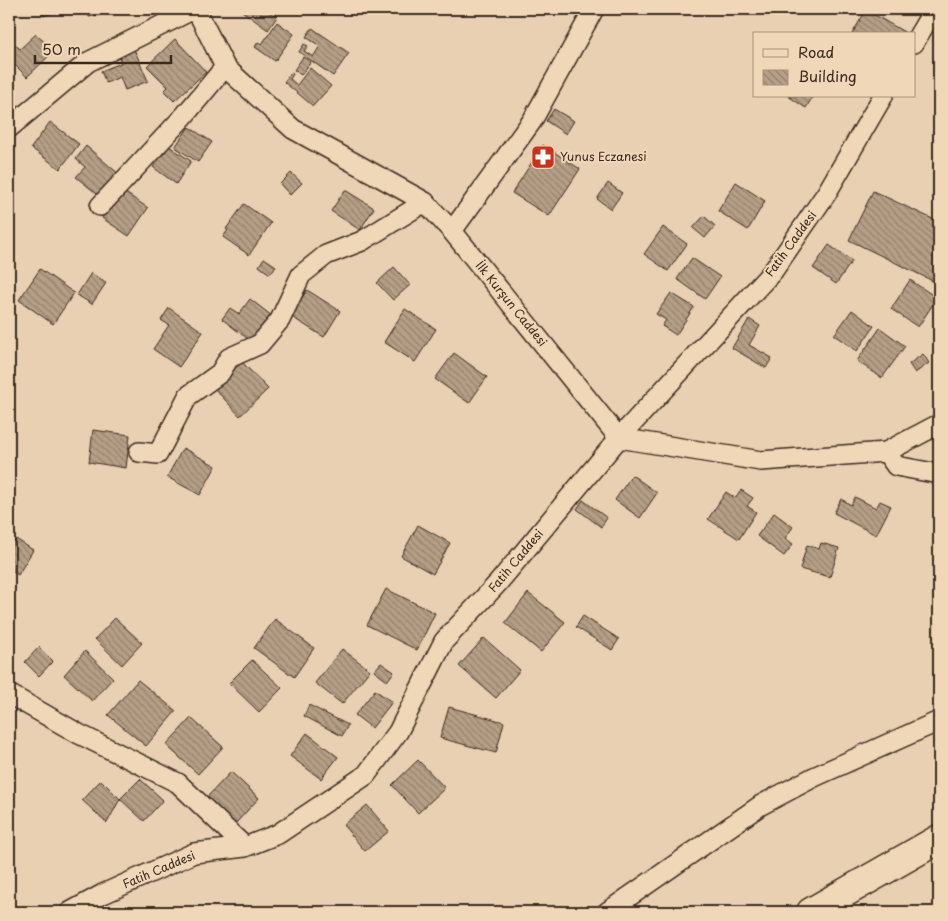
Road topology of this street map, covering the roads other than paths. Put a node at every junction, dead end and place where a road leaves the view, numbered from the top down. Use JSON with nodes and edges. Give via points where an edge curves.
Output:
{"nodes":[{"id":1,"x":195,"y":9,"type":"edge"},
{"id":2,"x":594,"y":9,"type":"edge"},
{"id":3,"x":933,"y":9,"type":"edge"},
{"id":4,"x":916,"y":39,"type":"edge"},
{"id":5,"x":225,"y":67,"type":"junction"},
{"id":6,"x":882,"y":98,"type":"edge"},
{"id":7,"x":9,"y":128,"type":"edge"},
{"id":8,"x":425,"y":202,"type":"junction"},
{"id":9,"x":100,"y":206,"type":"dead end"},
{"id":10,"x":452,"y":231,"type":"junction"},
{"id":11,"x":939,"y":424,"type":"edge"},
{"id":12,"x":619,"y":438,"type":"junction"},
{"id":13,"x":139,"y":452,"type":"dead end"},
{"id":14,"x":886,"y":452,"type":"junction"},
{"id":15,"x":939,"y":474,"type":"edge"},
{"id":16,"x":9,"y":694,"type":"edge"},
{"id":17,"x":939,"y":721,"type":"edge"},
{"id":18,"x":939,"y":839,"type":"edge"},
{"id":19,"x":245,"y":847,"type":"junction"},
{"id":20,"x":70,"y":912,"type":"edge"},
{"id":21,"x":606,"y":912,"type":"edge"},
{"id":22,"x":812,"y":912,"type":"edge"}],
"edges":[{"from":1,"to":5,"type":"street","name":"İlk Kurşun Caddesi"},
{"from":1,"to":7,"type":"street","via":[[88,62]]},
{"from":2,"to":10,"type":"street","via":[[532,120]]},
{"from":3,"to":4,"type":"street"},
{"from":5,"to":8,"type":"street","name":"İlk Kurşun Caddesi","via":[[294,129]]},
{"from":5,"to":9,"type":"street"},
{"from":6,"to":12,"type":"street","name":"Fatih Caddesi","via":[[826,194],[773,271]]},
{"from":8,"to":10,"type":"street","name":"İlk Kurşun Caddesi"},
{"from":8,"to":13,"type":"street","via":[[362,241],[326,255],[302,275],[280,320],[260,344],[229,358],[220,373],[188,396],[158,454]]},
{"from":10,"to":12,"type":"street","name":"İlk Kurşun Caddesi"},
{"from":11,"to":14,"type":"street"},
{"from":12,"to":14,"type":"street","via":[[760,460]]},
{"from":12,"to":19,"type":"street","name":"Fatih Caddesi","via":[[498,583],[444,641],[398,732],[366,775],[278,834]]},
{"from":14,"to":15,"type":"street","via":[[896,466]]},
{"from":16,"to":19,"type":"street","via":[[79,734],[178,783]]},
{"from":17,"to":21,"type":"street","via":[[814,777],[761,805]]},
{"from":18,"to":22,"type":"highway"},
{"from":19,"to":20,"type":"street","name":"Fatih Caddesi","via":[[194,853]]}]}
